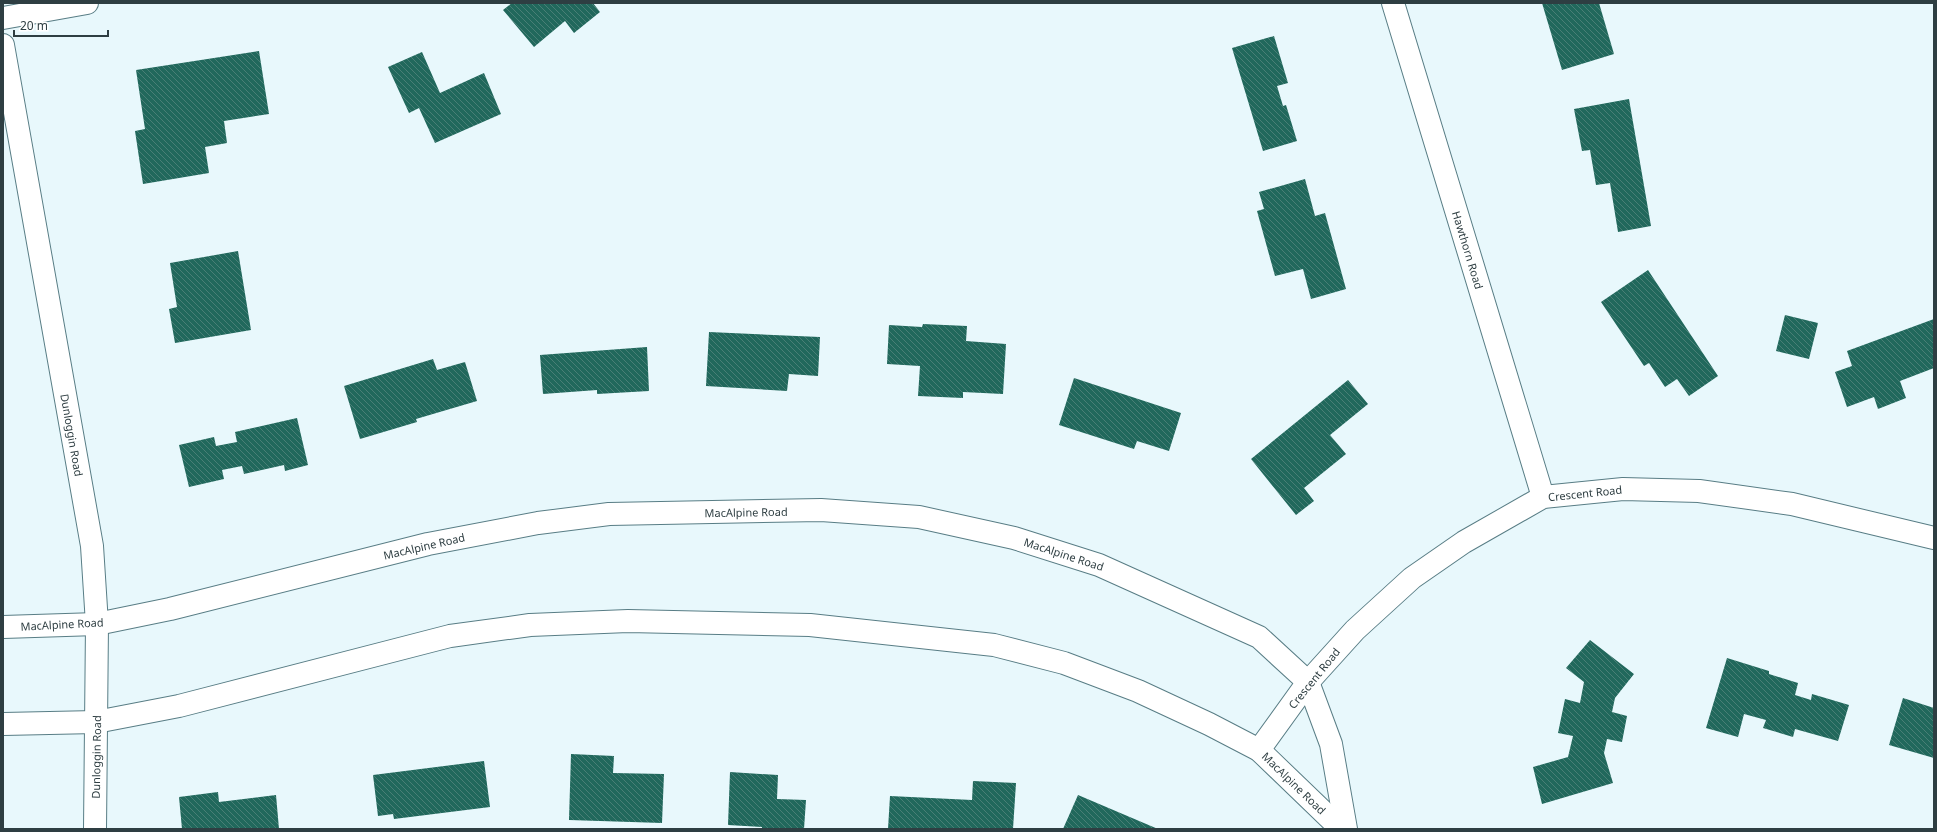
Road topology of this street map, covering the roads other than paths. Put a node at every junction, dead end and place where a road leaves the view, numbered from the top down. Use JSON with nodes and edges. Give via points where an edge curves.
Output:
{"nodes":[{"id":1,"x":87,"y":3,"type":"edge"},
{"id":2,"x":1393,"y":3,"type":"edge"},
{"id":3,"x":3,"y":18,"type":"edge"},
{"id":4,"x":3,"y":45,"type":"edge"},
{"id":5,"x":1543,"y":497,"type":"junction"},
{"id":6,"x":1934,"y":538,"type":"edge"},
{"id":7,"x":97,"y":624,"type":"junction"},
{"id":8,"x":3,"y":627,"type":"edge"},
{"id":9,"x":1308,"y":682,"type":"junction"},
{"id":10,"x":96,"y":722,"type":"junction"},
{"id":11,"x":3,"y":724,"type":"edge"},
{"id":12,"x":1259,"y":750,"type":"junction"},
{"id":13,"x":95,"y":829,"type":"edge"},
{"id":14,"x":1340,"y":829,"type":"edge"},
{"id":15,"x":1346,"y":829,"type":"edge"}],
"edges":[{"from":1,"to":3,"type":"street"},
{"from":2,"to":5,"type":"street","name":"Hawthorn Road"},
{"from":4,"to":7,"type":"street","name":"Dunloggin Road","via":[[92,546]]},
{"from":5,"to":6,"type":"street","name":"Crescent Road","via":[[1623,489],[1699,491],[1792,504]]},
{"from":5,"to":9,"type":"street","name":"Crescent Road","via":[[1464,542],[1412,578],[1355,630]]},
{"from":7,"to":8,"type":"street","name":"MacAlpine Road"},
{"from":7,"to":9,"type":"street","name":"MacAlpine Road","via":[[170,609],[428,544],[515,526],[609,514],[821,510],[919,517],[1014,538],[1099,565],[1259,637]]},
{"from":7,"to":10,"type":"street","name":"Dunloggin Road"},
{"from":9,"to":12,"type":"street","name":"Crescent Road"},
{"from":9,"to":15,"type":"street","name":"MacAlpine Road","via":[[1331,744]]},
{"from":10,"to":11,"type":"street","name":"MacAlpine Road"},
{"from":10,"to":12,"type":"street","name":"MacAlpine Road","via":[[179,706],[450,636],[516,627],[628,621],[810,625],[994,645],[1064,663],[1138,692]]},
{"from":10,"to":13,"type":"street","name":"Dunloggin Road"},
{"from":12,"to":14,"type":"street","name":"MacAlpine Road"}]}
